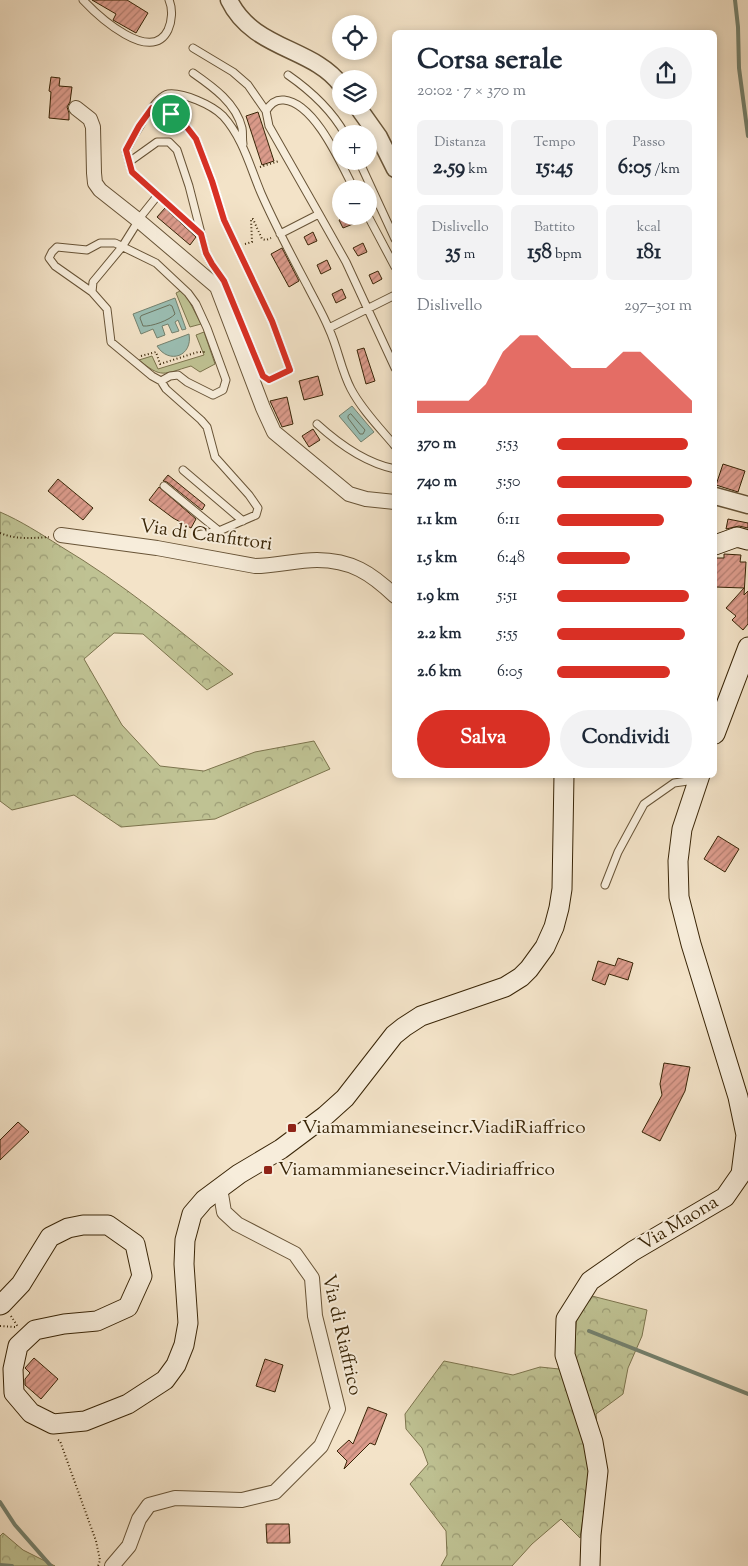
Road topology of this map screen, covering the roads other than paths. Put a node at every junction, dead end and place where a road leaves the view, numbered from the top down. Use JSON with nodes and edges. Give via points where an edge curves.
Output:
{"nodes":[{"id":1,"x":83,"y":0,"type":"edge"},
{"id":2,"x":169,"y":0,"type":"edge"},
{"id":3,"x":229,"y":0,"type":"edge"},
{"id":4,"x":193,"y":48,"type":"dead end"},
{"id":5,"x":193,"y":73,"type":"dead end"},
{"id":6,"x":288,"y":75,"type":"dead end"},
{"id":7,"x":332,"y":75,"type":"edge"},
{"id":8,"x":76,"y":108,"type":"dead end"},
{"id":9,"x":152,"y":108,"type":"junction"},
{"id":10,"x":266,"y":111,"type":"junction"},
{"id":11,"x":363,"y":115,"type":"edge"},
{"id":12,"x":340,"y":125,"type":"edge"},
{"id":13,"x":243,"y":147,"type":"junction"},
{"id":14,"x":129,"y":162,"type":"junction"},
{"id":15,"x":392,"y":164,"type":"edge"},
{"id":16,"x":363,"y":170,"type":"edge"},
{"id":17,"x":349,"y":180,"type":"edge"},
{"id":18,"x":158,"y":195,"type":"junction"},
{"id":19,"x":319,"y":214,"type":"junction"},
{"id":20,"x":138,"y":220,"type":"junction"},
{"id":21,"x":373,"y":225,"type":"edge"},
{"id":22,"x":392,"y":232,"type":"edge"},
{"id":23,"x":201,"y":234,"type":"junction"},
{"id":24,"x":280,"y":234,"type":"junction"},
{"id":25,"x":122,"y":247,"type":"junction"},
{"id":26,"x":392,"y":261,"type":"edge"},
{"id":27,"x":92,"y":292,"type":"junction"},
{"id":28,"x":392,"y":296,"type":"edge"},
{"id":29,"x":367,"y":309,"type":"junction"},
{"id":30,"x":329,"y":328,"type":"junction"},
{"id":31,"x":392,"y":362,"type":"edge"},
{"id":32,"x":161,"y":381,"type":"junction"},
{"id":33,"x":316,"y":424,"type":"dead end"},
{"id":34,"x":392,"y":442,"type":"edge"},
{"id":35,"x":392,"y":468,"type":"edge"},
{"id":36,"x":183,"y":470,"type":"dead end"},
{"id":37,"x":164,"y":486,"type":"dead end"},
{"id":38,"x":717,"y":497,"type":"edge"},
{"id":39,"x":392,"y":502,"type":"edge"},
{"id":40,"x":748,"y":505,"type":"edge"},
{"id":41,"x":244,"y":521,"type":"junction"},
{"id":42,"x":219,"y":531,"type":"junction"},
{"id":43,"x":717,"y":534,"type":"edge"},
{"id":44,"x":61,"y":535,"type":"road end"},
{"id":45,"x":197,"y":535,"type":"dead end"},
{"id":46,"x":742,"y":539,"type":"edge"},
{"id":47,"x":717,"y":545,"type":"edge"},
{"id":48,"x":392,"y":593,"type":"edge"},
{"id":49,"x":748,"y":647,"type":"edge"},
{"id":50,"x":717,"y":729,"type":"edge"},
{"id":51,"x":564,"y":778,"type":"edge"},
{"id":52,"x":695,"y":778,"type":"edge"},
{"id":53,"x":699,"y":778,"type":"edge"},
{"id":54,"x":605,"y":885,"type":"dead end"},
{"id":55,"x":220,"y":1188,"type":"junction"},
{"id":56,"x":0,"y":1305,"type":"edge"},
{"id":57,"x":112,"y":1566,"type":"edge"},
{"id":58,"x":590,"y":1566,"type":"edge"}],
"edges":[{"from":1,"to":2,"type":"lane","via":[[116,29],[149,44],[160,41],[168,29],[172,10]]},
{"from":3,"to":7,"type":"street","via":[[241,20],[252,29]]},
{"from":4,"to":10,"type":"lane","via":[[233,72],[248,85]]},
{"from":5,"to":13,"type":"lane","via":[[218,91],[234,112],[242,128]]},
{"from":6,"to":12,"type":"lane","via":[[321,102]]},
{"from":8,"to":20,"type":"street","via":[[90,119],[93,127],[95,183]]},
{"from":9,"to":13,"type":"lane","via":[[168,94],[202,102],[222,116]]},
{"from":9,"to":14,"type":"lane","via":[[126,150]]},
{"from":9,"to":23,"type":"lane","via":[[182,121],[196,139],[224,220],[272,321],[290,370],[269,380],[263,376],[224,281],[206,253]]},
{"from":10,"to":17,"type":"lane","via":[[272,103],[283,99],[302,108],[324,134]]},
{"from":10,"to":19,"type":"lane","via":[[269,126]]},
{"from":11,"to":15,"type":"street"},
{"from":13,"to":24,"type":"lane"},
{"from":14,"to":18,"type":"lane","via":[[132,172]]},
{"from":14,"to":23,"type":"lane","via":[[157,142],[169,142],[177,150]]},
{"from":16,"to":22,"type":"lane"},
{"from":18,"to":20,"type":"lane"},
{"from":18,"to":23,"type":"lane"},
{"from":19,"to":24,"type":"lane"},
{"from":19,"to":29,"type":"lane"},
{"from":20,"to":25,"type":"lane"},
{"from":20,"to":39,"type":"street","via":[[217,287],[274,432],[349,494]]},
{"from":21,"to":26,"type":"lane"},
{"from":24,"to":30,"type":"lane"},
{"from":25,"to":27,"type":"lane","via":[[93,282]]},
{"from":25,"to":27,"type":"lane","via":[[115,243],[100,243],[87,250],[57,247],[52,252],[49,258],[55,266]]},
{"from":25,"to":32,"type":"lane","via":[[156,263],[188,292],[226,383],[223,390],[213,395],[178,375]]},
{"from":27,"to":32,"type":"lane","via":[[107,309],[111,342]]},
{"from":28,"to":29,"type":"lane"},
{"from":29,"to":30,"type":"lane"},
{"from":29,"to":31,"type":"lane"},
{"from":30,"to":34,"type":"lane","via":[[354,394]]},
{"from":32,"to":41,"type":"lane","via":[[207,427],[215,457],[258,508],[256,515]]},
{"from":33,"to":35,"type":"lane","via":[[340,445],[372,462]]},
{"from":36,"to":41,"type":"lane"},
{"from":37,"to":42,"type":"lane"},
{"from":38,"to":40,"type":"street"},
{"from":41,"to":42,"type":"lane"},
{"from":42,"to":45,"type":"lane"},
{"from":43,"to":46,"type":"street"},
{"from":44,"to":48,"type":"street","name":"Via di Canfittori","via":[[255,566],[316,560],[332,562],[351,566],[376,578]]},
{"from":46,"to":47,"type":"main road"},
{"from":49,"to":50,"type":"main road"},
{"from":51,"to":55,"type":"main road","via":[[559,908],[545,947],[529,969],[504,987],[420,1016],[404,1027],[394,1035],[345,1098],[325,1116]]},
{"from":52,"to":54,"type":"lane","via":[[674,784],[644,804],[618,852]]},
{"from":53,"to":58,"type":"main road","name":"Via Maona","via":[[681,836],[679,897],[738,1097],[746,1135],[740,1174],[725,1197],[633,1251],[590,1281],[566,1319],[565,1355],[593,1442],[598,1470]]},
{"from":55,"to":56,"type":"main road","via":[[192,1214],[185,1240],[188,1323],[176,1365],[165,1380],[128,1404],[85,1421],[52,1424],[31,1413],[14,1393],[13,1369],[18,1346],[35,1330],[97,1321],[128,1307],[142,1276],[135,1244],[108,1225],[68,1228],[50,1237],[21,1284]]},
{"from":55,"to":57,"type":"street","name":"Via di Riaffrico","via":[[224,1212],[236,1224],[294,1254],[312,1278],[315,1316],[338,1409],[321,1446],[275,1492],[242,1500],[175,1498],[149,1505],[139,1519],[129,1546]]}]}
